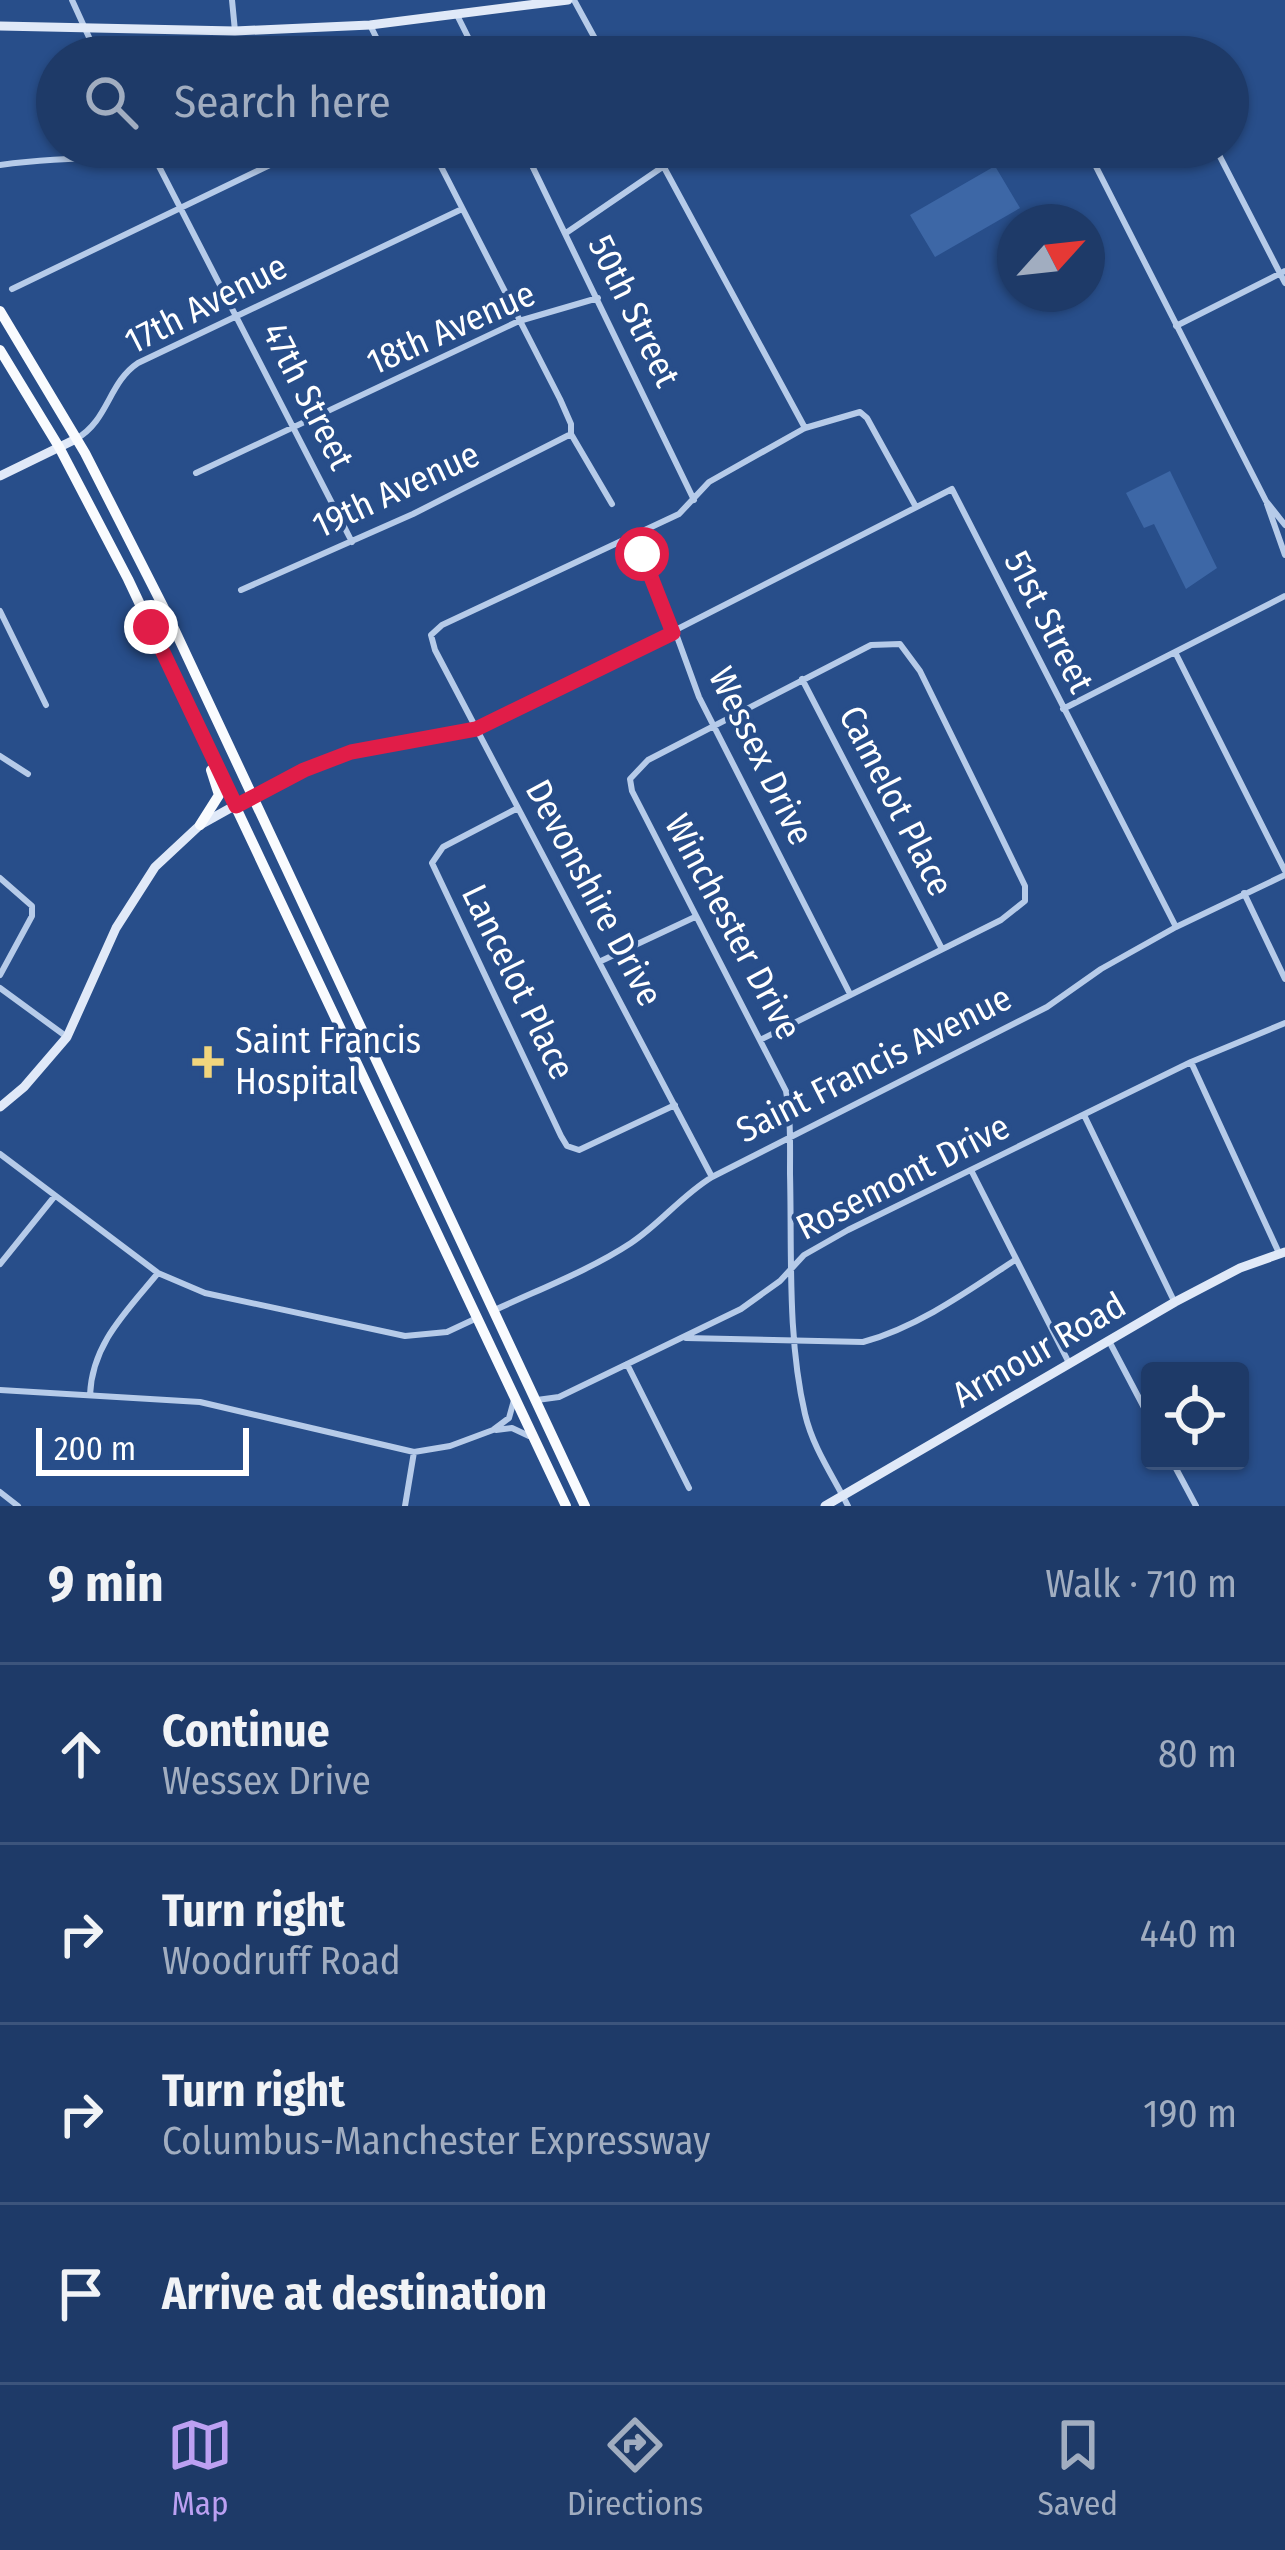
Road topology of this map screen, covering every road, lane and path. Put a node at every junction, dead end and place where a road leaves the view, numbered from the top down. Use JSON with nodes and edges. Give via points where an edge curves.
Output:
{"nodes":[{"id":1,"x":72,"y":0,"type":"edge"},
{"id":2,"x":232,"y":0,"type":"edge"},
{"id":3,"x":571,"y":0,"type":"edge"},
{"id":4,"x":508,"y":5,"type":"edge"},
{"id":5,"x":457,"y":15,"type":"junction"},
{"id":6,"x":370,"y":25,"type":"junction"},
{"id":7,"x":0,"y":26,"type":"edge"},
{"id":8,"x":83,"y":31,"type":"junction"},
{"id":9,"x":236,"y":31,"type":"junction"},
{"id":10,"x":86,"y":36,"type":"edge"},
{"id":11,"x":376,"y":36,"type":"edge"},
{"id":12,"x":468,"y":36,"type":"edge"},
{"id":13,"x":592,"y":36,"type":"edge"},
{"id":14,"x":36,"y":162,"type":"edge"},
{"id":15,"x":0,"y":165,"type":"edge"},
{"id":16,"x":160,"y":168,"type":"edge"},
{"id":17,"x":262,"y":168,"type":"edge"},
{"id":18,"x":442,"y":168,"type":"edge"},
{"id":19,"x":534,"y":168,"type":"edge"},
{"id":20,"x":661,"y":168,"type":"edge"},
{"id":21,"x":665,"y":168,"type":"edge"},
{"id":22,"x":1097,"y":168,"type":"edge"},
{"id":23,"x":1226,"y":168,"type":"edge"},
{"id":24,"x":179,"y":208,"type":"junction"},
{"id":25,"x":462,"y":209,"type":"junction"},
{"id":26,"x":566,"y":233,"type":"junction"},
{"id":27,"x":1282,"y":272,"type":"edge"},
{"id":28,"x":1285,"y":283,"type":"edge"},
{"id":29,"x":12,"y":289,"type":"dead end"},
{"id":30,"x":598,"y":298,"type":"junction"},
{"id":31,"x":0,"y":311,"type":"edge"},
{"id":32,"x":237,"y":318,"type":"junction"},
{"id":33,"x":519,"y":321,"type":"junction"},
{"id":34,"x":1176,"y":326,"type":"junction"},
{"id":35,"x":0,"y":350,"type":"edge"},
{"id":36,"x":295,"y":428,"type":"junction"},
{"id":37,"x":805,"y":428,"type":"junction"},
{"id":38,"x":571,"y":434,"type":"junction"},
{"id":39,"x":76,"y":439,"type":"junction"},
{"id":40,"x":59,"y":447,"type":"junction"},
{"id":41,"x":196,"y":473,"type":"dead end"},
{"id":42,"x":0,"y":476,"type":"edge"},
{"id":43,"x":694,"y":500,"type":"junction"},
{"id":44,"x":1266,"y":501,"type":"junction"},
{"id":45,"x":612,"y":505,"type":"dead end"},
{"id":46,"x":916,"y":507,"type":"junction"},
{"id":47,"x":1285,"y":525,"type":"edge"},
{"id":48,"x":632,"y":538,"type":"junction"},
{"id":49,"x":352,"y":542,"type":"junction"},
{"id":50,"x":1285,"y":555,"type":"edge"},
{"id":51,"x":241,"y":590,"type":"dead end"},
{"id":52,"x":1285,"y":596,"type":"edge"},
{"id":53,"x":0,"y":610,"type":"edge"},
{"id":54,"x":673,"y":633,"type":"junction"},
{"id":55,"x":1174,"y":652,"type":"junction"},
{"id":56,"x":802,"y":679,"type":"junction"},
{"id":57,"x":46,"y":705,"type":"dead end"},
{"id":58,"x":1064,"y":710,"type":"junction"},
{"id":59,"x":714,"y":727,"type":"junction"},
{"id":60,"x":476,"y":729,"type":"junction"},
{"id":61,"x":207,"y":744,"type":"junction"},
{"id":62,"x":0,"y":756,"type":"edge"},
{"id":63,"x":28,"y":774,"type":"dead end"},
{"id":64,"x":252,"y":796,"type":"junction"},
{"id":65,"x":236,"y":806,"type":"junction"},
{"id":66,"x":518,"y":808,"type":"junction"},
{"id":67,"x":200,"y":825,"type":"junction"},
{"id":68,"x":1285,"y":873,"type":"edge"},
{"id":69,"x":0,"y":878,"type":"edge"},
{"id":70,"x":1244,"y":893,"type":"junction"},
{"id":71,"x":695,"y":916,"type":"junction"},
{"id":72,"x":1176,"y":927,"type":"junction"},
{"id":73,"x":941,"y":948,"type":"junction"},
{"id":74,"x":601,"y":961,"type":"junction"},
{"id":75,"x":0,"y":975,"type":"edge"},
{"id":76,"x":1285,"y":979,"type":"edge"},
{"id":77,"x":0,"y":988,"type":"edge"},
{"id":78,"x":850,"y":994,"type":"junction"},
{"id":79,"x":326,"y":1000,"type":"junction"},
{"id":80,"x":1285,"y":1023,"type":"edge"},
{"id":81,"x":67,"y":1036,"type":"junction"},
{"id":82,"x":760,"y":1040,"type":"junction"},
{"id":83,"x":375,"y":1057,"type":"junction"},
{"id":84,"x":1191,"y":1062,"type":"junction"},
{"id":85,"x":675,"y":1105,"type":"junction"},
{"id":86,"x":0,"y":1107,"type":"edge"},
{"id":87,"x":1084,"y":1115,"type":"junction"},
{"id":88,"x":790,"y":1137,"type":"junction"},
{"id":89,"x":0,"y":1154,"type":"edge"},
{"id":90,"x":971,"y":1170,"type":"junction"},
{"id":91,"x":712,"y":1177,"type":"junction"},
{"id":92,"x":53,"y":1197,"type":"junction"},
{"id":93,"x":1282,"y":1252,"type":"edge"},
{"id":94,"x":1015,"y":1260,"type":"junction"},
{"id":95,"x":0,"y":1264,"type":"edge"},
{"id":96,"x":792,"y":1266,"type":"junction"},
{"id":97,"x":158,"y":1273,"type":"junction"},
{"id":98,"x":1175,"y":1302,"type":"junction"},
{"id":99,"x":495,"y":1310,"type":"junction"},
{"id":100,"x":477,"y":1318,"type":"junction"},
{"id":101,"x":682,"y":1339,"type":"junction"},
{"id":102,"x":796,"y":1339,"type":"junction"},
{"id":103,"x":1109,"y":1340,"type":"junction"},
{"id":104,"x":1069,"y":1363,"type":"junction"},
{"id":105,"x":627,"y":1364,"type":"junction"},
{"id":106,"x":0,"y":1390,"type":"edge"},
{"id":107,"x":90,"y":1395,"type":"junction"},
{"id":108,"x":559,"y":1397,"type":"junction"},
{"id":109,"x":514,"y":1398,"type":"junction"},
{"id":110,"x":537,"y":1400,"type":"junction"},
{"id":111,"x":1141,"y":1401,"type":"edge"},
{"id":112,"x":543,"y":1414,"type":"junction"},
{"id":113,"x":493,"y":1430,"type":"junction"},
{"id":114,"x":532,"y":1437,"type":"junction"},
{"id":115,"x":414,"y":1452,"type":"junction"},
{"id":116,"x":1177,"y":1470,"type":"edge"},
{"id":117,"x":689,"y":1488,"type":"dead end"},
{"id":118,"x":0,"y":1492,"type":"edge"},
{"id":119,"x":846,"y":1501,"type":"edge"},
{"id":120,"x":18,"y":1506,"type":"edge"},
{"id":121,"x":405,"y":1506,"type":"edge"},
{"id":122,"x":566,"y":1506,"type":"edge"},
{"id":123,"x":585,"y":1506,"type":"edge"},
{"id":124,"x":825,"y":1506,"type":"edge"},
{"id":125,"x":1196,"y":1506,"type":"edge"}],
"edges":[{"from":1,"to":8,"type":"street"},
{"from":2,"to":9,"type":"street"},
{"from":3,"to":4,"type":"street"},
{"from":3,"to":13,"type":"street"},
{"from":4,"to":5,"type":"street"},
{"from":5,"to":6,"type":"street"},
{"from":5,"to":12,"type":"street"},
{"from":6,"to":9,"type":"street"},
{"from":6,"to":11,"type":"street"},
{"from":7,"to":8,"type":"street"},
{"from":8,"to":9,"type":"street"},
{"from":8,"to":10,"type":"street"},
{"from":14,"to":15,"type":"street"},
{"from":16,"to":24,"type":"street","name":"47th Street"},
{"from":17,"to":24,"type":"street"},
{"from":18,"to":25,"type":"street"},
{"from":19,"to":26,"type":"street","name":"50th Street"},
{"from":20,"to":26,"type":"street"},
{"from":21,"to":37,"type":"street"},
{"from":22,"to":34,"type":"street"},
{"from":23,"to":27,"type":"street"},
{"from":24,"to":29,"type":"street"},
{"from":24,"to":32,"type":"street","name":"47th Street"},
{"from":25,"to":32,"type":"street","name":"17th Avenue"},
{"from":25,"to":33,"type":"street"},
{"from":26,"to":30,"type":"street","name":"50th Street"},
{"from":27,"to":28,"type":"street"},
{"from":27,"to":34,"type":"street"},
{"from":30,"to":33,"type":"street","name":"18th Avenue"},
{"from":30,"to":43,"type":"street","name":"50th Street"},
{"from":31,"to":39,"type":"main road"},
{"from":32,"to":36,"type":"street","name":"47th Street"},
{"from":32,"to":39,"type":"street","name":"17th Avenue","via":[[130,369],[98,423]]},
{"from":33,"to":36,"type":"street","name":"18th Avenue"},
{"from":33,"to":38,"type":"street"},
{"from":34,"to":44,"type":"street"},
{"from":35,"to":40,"type":"main road"},
{"from":36,"to":41,"type":"street","name":"18th Avenue"},
{"from":36,"to":49,"type":"street","name":"47th Street"},
{"from":37,"to":43,"type":"street","via":[[710,482]]},
{"from":37,"to":46,"type":"street","via":[[860,412]]},
{"from":38,"to":45,"type":"street"},
{"from":38,"to":49,"type":"street","name":"19th Avenue"},
{"from":39,"to":40,"type":"street","name":"17th Avenue"},
{"from":39,"to":64,"type":"main road"},
{"from":40,"to":42,"type":"street","name":"17th Avenue"},
{"from":40,"to":61,"type":"main road"},
{"from":43,"to":48,"type":"street"},
{"from":44,"to":47,"type":"street"},
{"from":44,"to":50,"type":"street"},
{"from":46,"to":54,"type":"street"},
{"from":46,"to":58,"type":"street","name":"51st Street","via":[[952,489]]},
{"from":48,"to":54,"type":"street","name":"Wessex Drive"},
{"from":48,"to":60,"type":"street","name":"Devonshire Drive","via":[[431,635]]},
{"from":49,"to":51,"type":"street","name":"19th Avenue"},
{"from":52,"to":55,"type":"street"},
{"from":53,"to":57,"type":"street"},
{"from":54,"to":59,"type":"street","name":"Wessex Drive"},
{"from":54,"to":60,"type":"street"},
{"from":55,"to":58,"type":"street"},
{"from":55,"to":68,"type":"street"},
{"from":56,"to":59,"type":"street"},
{"from":56,"to":73,"type":"street","name":"Camelot Place"},
{"from":56,"to":73,"type":"street","via":[[887,641],[910,654],[1025,886],[1025,901],[996,923]]},
{"from":58,"to":72,"type":"street","name":"51st Street"},
{"from":59,"to":71,"type":"street","name":"Winchester Drive","via":[[630,779]]},
{"from":59,"to":78,"type":"street","name":"Wessex Drive"},
{"from":60,"to":64,"type":"street","via":[[351,752]]},
{"from":60,"to":66,"type":"street","name":"Devonshire Drive"},
{"from":61,"to":65,"type":"main road"},
{"from":61,"to":67,"type":"main road","via":[[219,795]]},
{"from":62,"to":63,"type":"street"},
{"from":64,"to":65,"type":"street"},
{"from":64,"to":83,"type":"main road"},
{"from":65,"to":67,"type":"street"},
{"from":65,"to":79,"type":"main road"},
{"from":66,"to":74,"type":"street","name":"Devonshire Drive"},
{"from":66,"to":85,"type":"street","name":"Lancelot Place","via":[[442,847],[432,863],[562,1136],[574,1151]]},
{"from":67,"to":81,"type":"street","via":[[126,908]]},
{"from":68,"to":70,"type":"street","name":"Saint Francis Avenue"},
{"from":69,"to":75,"type":"street","via":[[32,906]]},
{"from":70,"to":72,"type":"street","name":"Saint Francis Avenue"},
{"from":70,"to":76,"type":"street"},
{"from":71,"to":74,"type":"street"},
{"from":71,"to":82,"type":"street","name":"Winchester Drive"},
{"from":72,"to":88,"type":"street","name":"Saint Francis Avenue","via":[[1047,1006]]},
{"from":73,"to":78,"type":"street"},
{"from":74,"to":85,"type":"street","name":"Devonshire Drive"},
{"from":77,"to":81,"type":"street"},
{"from":78,"to":82,"type":"street"},
{"from":79,"to":83,"type":"main road","via":[[340,1001]]},
{"from":79,"to":100,"type":"main road"},
{"from":80,"to":84,"type":"street","name":"Rosemont Drive"},
{"from":81,"to":86,"type":"street"},
{"from":82,"to":88,"type":"street","name":"Winchester Drive","via":[[786,1091]]},
{"from":83,"to":99,"type":"main road"},
{"from":84,"to":87,"type":"street","name":"Rosemont Drive"},
{"from":84,"to":93,"type":"street"},
{"from":85,"to":91,"type":"street","name":"Devonshire Drive"},
{"from":87,"to":90,"type":"street","name":"Rosemont Drive"},
{"from":87,"to":98,"type":"street"},
{"from":88,"to":91,"type":"street","name":"Saint Francis Avenue"},
{"from":88,"to":96,"type":"street"},
{"from":89,"to":92,"type":"street"},
{"from":90,"to":94,"type":"street"},
{"from":90,"to":96,"type":"street","name":"Rosemont Drive"},
{"from":91,"to":99,"type":"street","name":"Saint Francis Avenue","via":[[627,1246]]},
{"from":92,"to":95,"type":"street"},
{"from":92,"to":97,"type":"street"},
{"from":93,"to":98,"type":"street","name":"Armour Road"},
{"from":94,"to":102,"type":"street","via":[[884,1336]]},
{"from":94,"to":104,"type":"street"},
{"from":96,"to":101,"type":"street","name":"Rosemont Drive","via":[[762,1296]]},
{"from":96,"to":102,"type":"street"},
{"from":97,"to":100,"type":"street","via":[[205,1293],[383,1333],[447,1332]]},
{"from":97,"to":107,"type":"street","via":[[97,1354]]},
{"from":98,"to":103,"type":"street","name":"Armour Road"},
{"from":99,"to":110,"type":"main road"},
{"from":100,"to":109,"type":"main road"},
{"from":101,"to":102,"type":"street"},
{"from":101,"to":105,"type":"street","name":"Rosemont Drive"},
{"from":102,"to":119,"type":"street","via":[[805,1418]]},
{"from":103,"to":104,"type":"street","name":"Armour Road"},
{"from":103,"to":111,"type":"street"},
{"from":104,"to":119,"type":"street","name":"Armour Road"},
{"from":105,"to":108,"type":"street","name":"Rosemont Drive"},
{"from":105,"to":117,"type":"street"},
{"from":106,"to":107,"type":"street"},
{"from":107,"to":115,"type":"street","via":[[200,1402]]},
{"from":108,"to":110,"type":"street","name":"Rosemont Drive"},
{"from":108,"to":112,"type":"street","name":"Rosemont Drive"},
{"from":109,"to":113,"type":"street","via":[[509,1418]]},
{"from":109,"to":114,"type":"main road"},
{"from":110,"to":112,"type":"main road"},
{"from":112,"to":123,"type":"main road"},
{"from":113,"to":114,"type":"street"},
{"from":113,"to":115,"type":"street"},
{"from":114,"to":122,"type":"main road"},
{"from":115,"to":121,"type":"street"},
{"from":116,"to":125,"type":"street"},
{"from":118,"to":120,"type":"street"},
{"from":119,"to":124,"type":"street","name":"Armour Road"}]}
